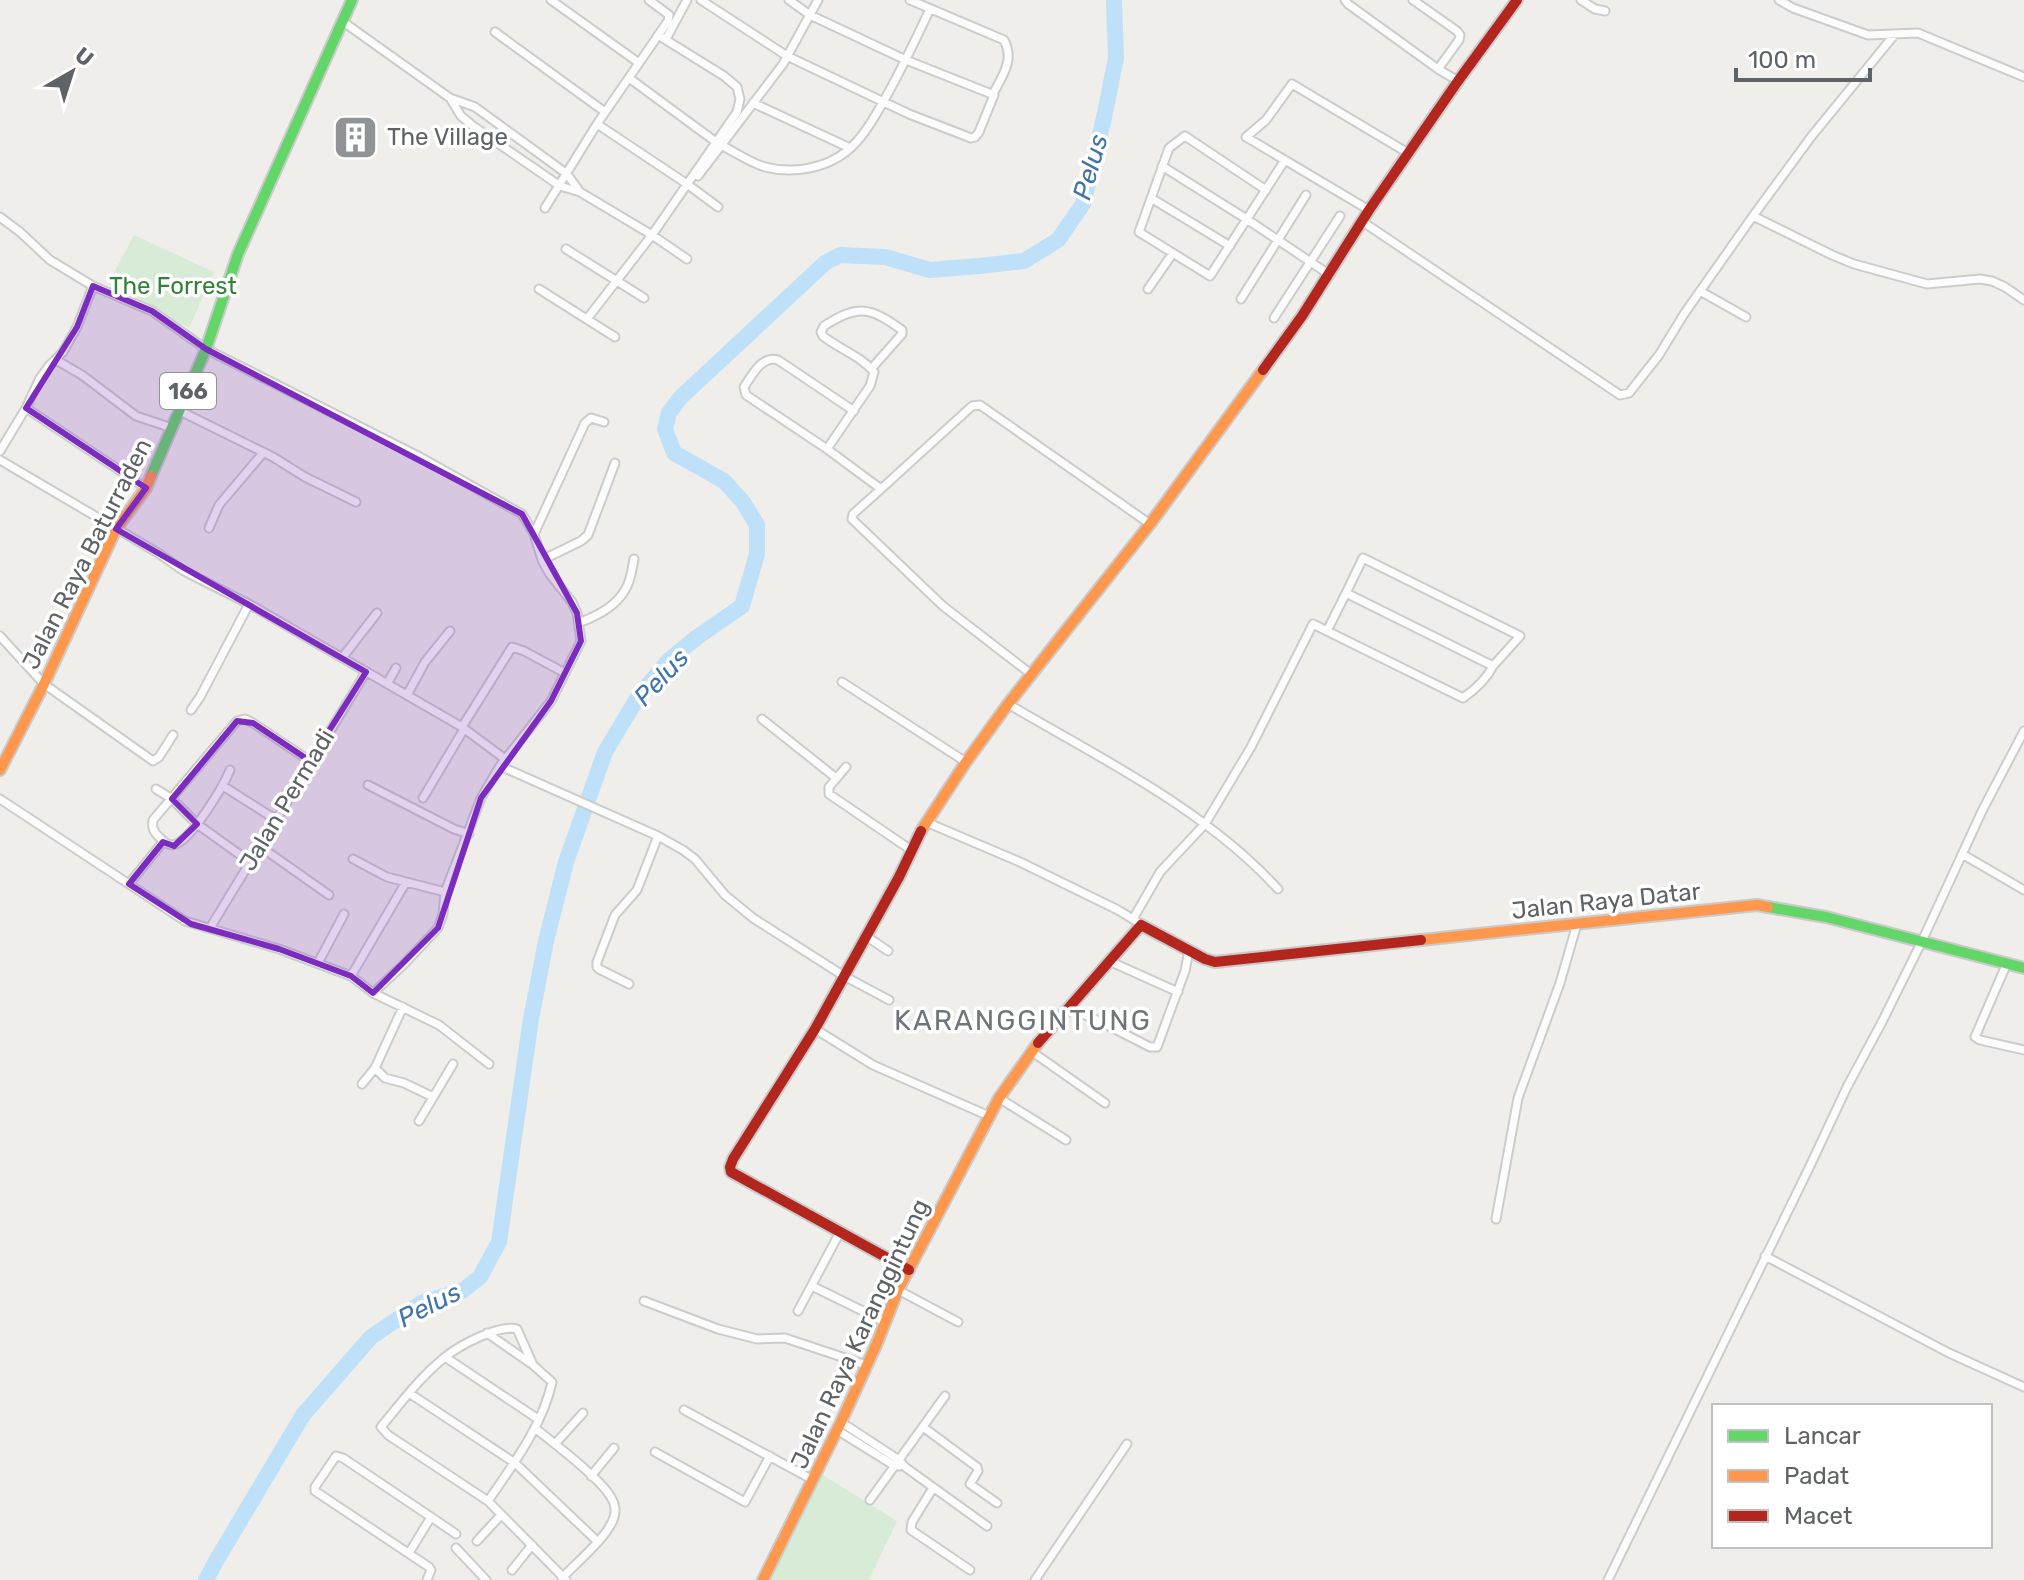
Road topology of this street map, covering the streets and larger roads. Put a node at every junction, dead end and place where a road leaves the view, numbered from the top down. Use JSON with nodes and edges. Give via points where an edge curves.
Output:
{"nodes":[{"id":1,"x":352,"y":0,"type":"edge"},
{"id":2,"x":551,"y":0,"type":"edge"},
{"id":3,"x":649,"y":0,"type":"edge"},
{"id":4,"x":687,"y":0,"type":"edge"},
{"id":5,"x":701,"y":0,"type":"edge"},
{"id":6,"x":789,"y":0,"type":"edge"},
{"id":7,"x":818,"y":0,"type":"edge"},
{"id":8,"x":910,"y":0,"type":"edge"},
{"id":9,"x":1345,"y":0,"type":"edge"},
{"id":10,"x":1413,"y":0,"type":"edge"},
{"id":11,"x":1517,"y":0,"type":"edge"},
{"id":12,"x":1581,"y":0,"type":"edge"},
{"id":13,"x":1779,"y":0,"type":"edge"},
{"id":14,"x":930,"y":9,"type":"junction"},
{"id":15,"x":1605,"y":11,"type":"dead end"},
{"id":16,"x":810,"y":15,"type":"junction"},
{"id":17,"x":342,"y":21,"type":"junction"},
{"id":18,"x":495,"y":32,"type":"dead end"},
{"id":19,"x":1895,"y":34,"type":"junction"},
{"id":20,"x":662,"y":37,"type":"junction"},
{"id":21,"x":787,"y":56,"type":"junction"},
{"id":22,"x":906,"y":60,"type":"junction"},
{"id":23,"x":639,"y":63,"type":"junction"},
{"id":24,"x":1438,"y":69,"type":"junction"},
{"id":25,"x":2024,"y":77,"type":"edge"},
{"id":26,"x":629,"y":78,"type":"junction"},
{"id":27,"x":1458,"y":81,"type":"junction"},
{"id":28,"x":993,"y":94,"type":"junction"},
{"id":29,"x":450,"y":98,"type":"junction"},
{"id":30,"x":883,"y":101,"type":"junction"},
{"id":31,"x":753,"y":103,"type":"junction"},
{"id":32,"x":480,"y":111,"type":"junction"},
{"id":33,"x":605,"y":112,"type":"junction"},
{"id":34,"x":471,"y":124,"type":"junction"},
{"id":35,"x":597,"y":124,"type":"junction"},
{"id":36,"x":718,"y":143,"type":"junction"},
{"id":37,"x":850,"y":148,"type":"junction"},
{"id":38,"x":1408,"y":153,"type":"junction"},
{"id":39,"x":1285,"y":160,"type":"junction"},
{"id":40,"x":1162,"y":166,"type":"junction"},
{"id":41,"x":567,"y":174,"type":"junction"},
{"id":42,"x":688,"y":185,"type":"junction"},
{"id":43,"x":560,"y":186,"type":"junction"},
{"id":44,"x":1266,"y":190,"type":"junction"},
{"id":45,"x":580,"y":192,"type":"junction"},
{"id":46,"x":1306,"y":195,"type":"dead end"},
{"id":47,"x":1151,"y":198,"type":"junction"},
{"id":48,"x":718,"y":207,"type":"dead end"},
{"id":49,"x":545,"y":208,"type":"dead end"},
{"id":50,"x":1369,"y":210,"type":"junction"},
{"id":51,"x":1340,"y":216,"type":"dead end"},
{"id":52,"x":1753,"y":216,"type":"junction"},
{"id":53,"x":0,"y":217,"type":"edge"},
{"id":54,"x":1248,"y":220,"type":"junction"},
{"id":55,"x":1363,"y":222,"type":"junction"},
{"id":56,"x":652,"y":235,"type":"junction"},
{"id":57,"x":1278,"y":240,"type":"junction"},
{"id":58,"x":1230,"y":246,"type":"junction"},
{"id":59,"x":566,"y":249,"type":"dead end"},
{"id":60,"x":1173,"y":253,"type":"junction"},
{"id":61,"x":687,"y":259,"type":"dead end"},
{"id":62,"x":1310,"y":262,"type":"junction"},
{"id":63,"x":1330,"y":275,"type":"junction"},
{"id":64,"x":615,"y":281,"type":"junction"},
{"id":65,"x":93,"y":286,"type":"junction"},
{"id":66,"x":539,"y":289,"type":"dead end"},
{"id":67,"x":1148,"y":289,"type":"dead end"},
{"id":68,"x":1700,"y":291,"type":"junction"},
{"id":69,"x":644,"y":298,"type":"dead end"},
{"id":70,"x":1241,"y":299,"type":"dead end"},
{"id":71,"x":2024,"y":300,"type":"edge"},
{"id":72,"x":1746,"y":317,"type":"dead end"},
{"id":73,"x":1274,"y":318,"type":"dead end"},
{"id":74,"x":587,"y":319,"type":"junction"},
{"id":75,"x":615,"y":337,"type":"dead end"},
{"id":76,"x":206,"y":349,"type":"junction"},
{"id":77,"x":56,"y":360,"type":"junction"},
{"id":78,"x":872,"y":368,"type":"junction"},
{"id":79,"x":26,"y":408,"type":"junction"},
{"id":80,"x":180,"y":411,"type":"junction"},
{"id":81,"x":854,"y":411,"type":"junction"},
{"id":82,"x":604,"y":422,"type":"dead end"},
{"id":83,"x":172,"y":428,"type":"junction"},
{"id":84,"x":827,"y":449,"type":"junction"},
{"id":85,"x":0,"y":451,"type":"edge"},
{"id":86,"x":263,"y":453,"type":"junction"},
{"id":87,"x":0,"y":460,"type":"edge"},
{"id":88,"x":615,"y":463,"type":"dead end"},
{"id":89,"x":146,"y":488,"type":"junction"},
{"id":90,"x":881,"y":489,"type":"junction"},
{"id":91,"x":356,"y":502,"type":"dead end"},
{"id":92,"x":1150,"y":524,"type":"junction"},
{"id":93,"x":209,"y":528,"type":"dead end"},
{"id":94,"x":116,"y":529,"type":"junction"},
{"id":95,"x":534,"y":534,"type":"junction"},
{"id":96,"x":634,"y":559,"type":"dead end"},
{"id":97,"x":542,"y":560,"type":"junction"},
{"id":98,"x":1346,"y":593,"type":"junction"},
{"id":99,"x":249,"y":604,"type":"junction"},
{"id":100,"x":377,"y":613,"type":"dead end"},
{"id":101,"x":578,"y":623,"type":"junction"},
{"id":102,"x":450,"y":631,"type":"dead end"},
{"id":103,"x":1327,"y":631,"type":"junction"},
{"id":104,"x":0,"y":636,"type":"edge"},
{"id":105,"x":342,"y":658,"type":"junction"},
{"id":106,"x":1493,"y":666,"type":"junction"},
{"id":107,"x":396,"y":668,"type":"dead end"},
{"id":108,"x":366,"y":672,"type":"junction"},
{"id":109,"x":565,"y":673,"type":"junction"},
{"id":110,"x":1031,"y":674,"type":"junction"},
{"id":111,"x":842,"y":682,"type":"dead end"},
{"id":112,"x":44,"y":684,"type":"junction"},
{"id":113,"x":387,"y":684,"type":"junction"},
{"id":114,"x":407,"y":695,"type":"junction"},
{"id":115,"x":1008,"y":704,"type":"junction"},
{"id":116,"x":191,"y":710,"type":"dead end"},
{"id":117,"x":762,"y":719,"type":"dead end"},
{"id":118,"x":463,"y":728,"type":"junction"},
{"id":119,"x":2024,"y":731,"type":"edge"},
{"id":120,"x":173,"y":735,"type":"dead end"},
{"id":121,"x":4,"y":754,"type":"edge"},
{"id":122,"x":310,"y":761,"type":"junction"},
{"id":123,"x":966,"y":762,"type":"junction"},
{"id":124,"x":503,"y":763,"type":"junction"},
{"id":125,"x":846,"y":767,"type":"dead end"},
{"id":126,"x":0,"y":770,"type":"edge"},
{"id":127,"x":230,"y":770,"type":"dead end"},
{"id":128,"x":836,"y":778,"type":"junction"},
{"id":129,"x":368,"y":785,"type":"dead end"},
{"id":130,"x":223,"y":786,"type":"junction"},
{"id":131,"x":156,"y":789,"type":"dead end"},
{"id":132,"x":423,"y":798,"type":"dead end"},
{"id":133,"x":0,"y":799,"type":"edge"},
{"id":134,"x":172,"y":799,"type":"junction"},
{"id":135,"x":275,"y":819,"type":"junction"},
{"id":136,"x":926,"y":822,"type":"junction"},
{"id":137,"x":197,"y":824,"type":"junction"},
{"id":138,"x":1205,"y":824,"type":"junction"},
{"id":139,"x":469,"y":834,"type":"junction"},
{"id":140,"x":658,"y":836,"type":"junction"},
{"id":141,"x":163,"y":842,"type":"junction"},
{"id":142,"x":258,"y":845,"type":"junction"},
{"id":143,"x":911,"y":850,"type":"junction"},
{"id":144,"x":1962,"y":854,"type":"junction"},
{"id":145,"x":353,"y":859,"type":"dead end"},
{"id":146,"x":250,"y":862,"type":"junction"},
{"id":147,"x":406,"y":882,"type":"junction"},
{"id":148,"x":129,"y":884,"type":"junction"},
{"id":149,"x":1278,"y":889,"type":"dead end"},
{"id":150,"x":2024,"y":890,"type":"edge"},
{"id":151,"x":441,"y":891,"type":"junction"},
{"id":152,"x":329,"y":895,"type":"dead end"},
{"id":153,"x":344,"y":914,"type":"dead end"},
{"id":154,"x":1137,"y":922,"type":"junction"},
{"id":155,"x":1577,"y":924,"type":"junction"},
{"id":156,"x":210,"y":928,"type":"junction"},
{"id":157,"x":866,"y":936,"type":"junction"},
{"id":158,"x":1922,"y":941,"type":"junction"},
{"id":159,"x":1189,"y":950,"type":"junction"},
{"id":160,"x":888,"y":951,"type":"dead end"},
{"id":161,"x":1109,"y":961,"type":"junction"},
{"id":162,"x":318,"y":963,"type":"junction"},
{"id":163,"x":2007,"y":963,"type":"junction"},
{"id":164,"x":2024,"y":968,"type":"edge"},
{"id":165,"x":351,"y":976,"type":"junction"},
{"id":166,"x":844,"y":976,"type":"junction"},
{"id":167,"x":629,"y":984,"type":"dead end"},
{"id":168,"x":1178,"y":992,"type":"junction"},
{"id":169,"x":373,"y":993,"type":"junction"},
{"id":170,"x":889,"y":1000,"type":"dead end"},
{"id":171,"x":403,"y":1007,"type":"junction"},
{"id":172,"x":1068,"y":1008,"type":"junction"},
{"id":173,"x":815,"y":1029,"type":"junction"},
{"id":174,"x":2024,"y":1050,"type":"edge"},
{"id":175,"x":1031,"y":1051,"type":"junction"},
{"id":176,"x":453,"y":1064,"type":"dead end"},
{"id":177,"x":489,"y":1064,"type":"dead end"},
{"id":178,"x":375,"y":1068,"type":"junction"},
{"id":179,"x":362,"y":1084,"type":"dead end"},
{"id":180,"x":433,"y":1097,"type":"junction"},
{"id":181,"x":999,"y":1098,"type":"junction"},
{"id":182,"x":1105,"y":1103,"type":"dead end"},
{"id":183,"x":989,"y":1116,"type":"junction"},
{"id":184,"x":419,"y":1121,"type":"dead end"},
{"id":185,"x":1066,"y":1140,"type":"dead end"},
{"id":186,"x":1496,"y":1219,"type":"dead end"},
{"id":187,"x":840,"y":1232,"type":"junction"},
{"id":188,"x":1765,"y":1256,"type":"junction"},
{"id":189,"x":909,"y":1270,"type":"junction"},
{"id":190,"x":812,"y":1286,"type":"junction"},
{"id":191,"x":898,"y":1290,"type":"junction"},
{"id":192,"x":644,"y":1301,"type":"dead end"},
{"id":193,"x":798,"y":1311,"type":"dead end"},
{"id":194,"x":885,"y":1322,"type":"junction"},
{"id":195,"x":958,"y":1322,"type":"dead end"},
{"id":196,"x":487,"y":1333,"type":"junction"},
{"id":197,"x":445,"y":1357,"type":"junction"},
{"id":198,"x":533,"y":1365,"type":"junction"},
{"id":199,"x":866,"y":1365,"type":"junction"},
{"id":200,"x":2024,"y":1387,"type":"edge"},
{"id":201,"x":409,"y":1393,"type":"junction"},
{"id":202,"x":945,"y":1396,"type":"dead end"},
{"id":203,"x":684,"y":1410,"type":"dead end"},
{"id":204,"x":583,"y":1413,"type":"dead end"},
{"id":205,"x":538,"y":1419,"type":"junction"},
{"id":206,"x":839,"y":1426,"type":"junction"},
{"id":207,"x":923,"y":1427,"type":"junction"},
{"id":208,"x":535,"y":1428,"type":"junction"},
{"id":209,"x":555,"y":1444,"type":"junction"},
{"id":210,"x":1127,"y":1444,"type":"dead end"},
{"id":211,"x":614,"y":1448,"type":"dead end"},
{"id":212,"x":655,"y":1452,"type":"dead end"},
{"id":213,"x":770,"y":1456,"type":"junction"},
{"id":214,"x":515,"y":1463,"type":"junction"},
{"id":215,"x":897,"y":1463,"type":"junction"},
{"id":216,"x":591,"y":1476,"type":"junction"},
{"id":217,"x":813,"y":1480,"type":"junction"},
{"id":218,"x":933,"y":1488,"type":"junction"},
{"id":219,"x":870,"y":1500,"type":"dead end"},
{"id":220,"x":488,"y":1501,"type":"junction"},
{"id":221,"x":997,"y":1503,"type":"dead end"},
{"id":222,"x":501,"y":1515,"type":"junction"},
{"id":223,"x":431,"y":1517,"type":"junction"},
{"id":224,"x":987,"y":1526,"type":"dead end"},
{"id":225,"x":456,"y":1534,"type":"dead end"},
{"id":226,"x":477,"y":1541,"type":"dead end"},
{"id":227,"x":598,"y":1542,"type":"junction"},
{"id":228,"x":532,"y":1545,"type":"junction"},
{"id":229,"x":456,"y":1548,"type":"dead end"},
{"id":230,"x":409,"y":1553,"type":"junction"},
{"id":231,"x":512,"y":1570,"type":"dead end"},
{"id":232,"x":970,"y":1570,"type":"dead end"},
{"id":233,"x":564,"y":1579,"type":"edge"},
{"id":234,"x":427,"y":1580,"type":"edge"},
{"id":235,"x":486,"y":1580,"type":"edge"},
{"id":236,"x":763,"y":1580,"type":"edge"},
{"id":237,"x":1035,"y":1580,"type":"edge"},
{"id":238,"x":1608,"y":1580,"type":"edge"}],
"edges":[{"from":1,"to":17,"type":"street","name":"Jalan Raya Baturraden","number":"166"},
{"from":2,"to":23,"type":"street"},
{"from":3,"to":20,"type":"street","via":[[670,17]]},
{"from":4,"to":20,"type":"street"},
{"from":5,"to":21,"type":"street"},
{"from":6,"to":16,"type":"street"},
{"from":7,"to":16,"type":"street"},
{"from":8,"to":14,"type":"street"},
{"from":9,"to":24,"type":"street"},
{"from":10,"to":24,"type":"street","via":[[1460,35]]},
{"from":11,"to":27,"type":"street"},
{"from":12,"to":15,"type":"street"},
{"from":13,"to":19,"type":"street","via":[[1868,35]]},
{"from":14,"to":22,"type":"street"},
{"from":14,"to":28,"type":"street","via":[[1004,40],[1010,59]]},
{"from":16,"to":21,"type":"street"},
{"from":16,"to":22,"type":"street"},
{"from":17,"to":29,"type":"street"},
{"from":17,"to":76,"type":"street","name":"Jalan Raya Baturraden","number":"166","via":[[238,254]]},
{"from":18,"to":33,"type":"street"},
{"from":19,"to":25,"type":"street","via":[[1918,33]]},
{"from":19,"to":52,"type":"street"},
{"from":20,"to":23,"type":"street"},
{"from":20,"to":36,"type":"street","via":[[740,92],[737,112]]},
{"from":21,"to":30,"type":"street"},
{"from":21,"to":31,"type":"street"},
{"from":22,"to":28,"type":"street"},
{"from":22,"to":30,"type":"street"},
{"from":23,"to":26,"type":"street"},
{"from":24,"to":27,"type":"street"},
{"from":26,"to":33,"type":"street"},
{"from":26,"to":36,"type":"street"},
{"from":27,"to":38,"type":"street"},
{"from":28,"to":30,"type":"street","via":[[979,132],[971,138]]},
{"from":29,"to":32,"type":"street"},
{"from":29,"to":34,"type":"street"},
{"from":30,"to":37,"type":"street"},
{"from":31,"to":36,"type":"street"},
{"from":31,"to":37,"type":"street"},
{"from":32,"to":34,"type":"street"},
{"from":32,"to":41,"type":"street"},
{"from":33,"to":35,"type":"street"},
{"from":34,"to":43,"type":"street"},
{"from":35,"to":41,"type":"street"},
{"from":35,"to":42,"type":"street"},
{"from":36,"to":37,"type":"street","via":[[760,166],[792,170],[828,162]]},
{"from":36,"to":42,"type":"street"},
{"from":38,"to":39,"type":"street","via":[[1292,84],[1246,137]]},
{"from":38,"to":50,"type":"street"},
{"from":39,"to":44,"type":"street"},
{"from":39,"to":50,"type":"street"},
{"from":40,"to":44,"type":"street","via":[[1169,148],[1185,136]]},
{"from":40,"to":47,"type":"street"},
{"from":40,"to":54,"type":"street"},
{"from":41,"to":43,"type":"street"},
{"from":41,"to":45,"type":"street"},
{"from":42,"to":48,"type":"street"},
{"from":42,"to":56,"type":"street"},
{"from":43,"to":45,"type":"street"},
{"from":43,"to":49,"type":"street"},
{"from":44,"to":54,"type":"street"},
{"from":45,"to":56,"type":"street"},
{"from":46,"to":57,"type":"street"},
{"from":47,"to":58,"type":"street"},
{"from":47,"to":60,"type":"street","via":[[1139,232]]},
{"from":50,"to":55,"type":"street"},
{"from":51,"to":62,"type":"street"},
{"from":52,"to":68,"type":"street"},
{"from":52,"to":71,"type":"street","via":[[1854,264],[1927,284],[1992,281]]},
{"from":53,"to":65,"type":"street","via":[[50,260]]},
{"from":54,"to":57,"type":"street"},
{"from":54,"to":58,"type":"street"},
{"from":55,"to":63,"type":"street"},
{"from":55,"to":68,"type":"street","via":[[1620,395],[1629,393],[1659,355]]},
{"from":56,"to":61,"type":"street"},
{"from":56,"to":64,"type":"street"},
{"from":57,"to":62,"type":"street"},
{"from":57,"to":70,"type":"street"},
{"from":58,"to":60,"type":"street","via":[[1210,276]]},
{"from":59,"to":64,"type":"street"},
{"from":60,"to":67,"type":"street"},
{"from":62,"to":63,"type":"street"},
{"from":62,"to":73,"type":"street"},
{"from":63,"to":92,"type":"street"},
{"from":64,"to":69,"type":"street"},
{"from":64,"to":74,"type":"street"},
{"from":65,"to":76,"type":"street","via":[[152,311]]},
{"from":65,"to":77,"type":"street","via":[[77,327]]},
{"from":66,"to":74,"type":"street"},
{"from":68,"to":72,"type":"street"},
{"from":74,"to":75,"type":"street"},
{"from":76,"to":80,"type":"street","name":"Jalan Raya Baturraden","number":"166"},
{"from":76,"to":95,"type":"street","via":[[510,506]]},
{"from":77,"to":79,"type":"street","via":[[40,378]]},
{"from":77,"to":83,"type":"street","via":[[136,416]]},
{"from":78,"to":78,"type":"street","via":[[902,330],[863,310],[824,326],[823,336]]},
{"from":78,"to":81,"type":"street","via":[[870,386]]},
{"from":79,"to":85,"type":"street"},
{"from":79,"to":89,"type":"street"},
{"from":80,"to":83,"type":"street","name":"Jalan Raya Baturraden","number":"166"},
{"from":80,"to":86,"type":"street"},
{"from":81,"to":84,"type":"street"},
{"from":81,"to":84,"type":"street","via":[[772,358],[746,383],[746,395]]},
{"from":82,"to":95,"type":"street","via":[[591,418],[585,423]]},
{"from":83,"to":89,"type":"street","name":"Jalan Raya Baturraden","number":"166"},
{"from":84,"to":90,"type":"street"},
{"from":86,"to":91,"type":"street"},
{"from":86,"to":93,"type":"street","via":[[219,505]]},
{"from":87,"to":94,"type":"street"},
{"from":88,"to":97,"type":"street","via":[[588,535]]},
{"from":89,"to":94,"type":"street","name":"Jalan Raya Baturraden","number":"166"},
{"from":90,"to":92,"type":"street","via":[[972,406],[980,405]]},
{"from":90,"to":110,"type":"street","via":[[852,519],[943,606]]},
{"from":92,"to":110,"type":"street"},
{"from":94,"to":99,"type":"street"},
{"from":94,"to":112,"type":"street","name":"Jalan Raya Baturraden","number":"166"},
{"from":95,"to":97,"type":"street"},
{"from":96,"to":101,"type":"street","via":[[625,591],[606,609]]},
{"from":97,"to":101,"type":"street","via":[[572,602]]},
{"from":98,"to":103,"type":"street"},
{"from":98,"to":106,"type":"street"},
{"from":98,"to":106,"type":"street","via":[[1363,558],[1520,636]]},
{"from":99,"to":105,"type":"street"},
{"from":99,"to":116,"type":"street"},
{"from":100,"to":105,"type":"street"},
{"from":101,"to":109,"type":"street","via":[[581,641]]},
{"from":102,"to":114,"type":"street"},
{"from":103,"to":106,"type":"street","via":[[1463,698]]},
{"from":103,"to":138,"type":"street","via":[[1313,624]]},
{"from":104,"to":112,"type":"street"},
{"from":105,"to":108,"type":"street"},
{"from":107,"to":113,"type":"street"},
{"from":108,"to":113,"type":"street"},
{"from":108,"to":122,"type":"street","name":"Jalan Permadi"},
{"from":109,"to":118,"type":"street","via":[[512,647]]},
{"from":109,"to":124,"type":"street","via":[[551,701]]},
{"from":110,"to":115,"type":"street"},
{"from":111,"to":123,"type":"street"},
{"from":112,"to":120,"type":"street","via":[[153,761]]},
{"from":112,"to":121,"type":"street","name":"Jalan Raya Baturraden","number":"166"},
{"from":113,"to":114,"type":"street"},
{"from":114,"to":118,"type":"street"},
{"from":115,"to":123,"type":"street"},
{"from":115,"to":138,"type":"street"},
{"from":117,"to":128,"type":"street"},
{"from":118,"to":124,"type":"street"},
{"from":118,"to":132,"type":"street"},
{"from":119,"to":144,"type":"street"},
{"from":121,"to":126,"type":"street","name":"Jalan Raya Baturraden","number":"166"},
{"from":122,"to":134,"type":"street","via":[[240,719]]},
{"from":122,"to":135,"type":"street","name":"Jalan Permadi"},
{"from":123,"to":136,"type":"street"},
{"from":124,"to":139,"type":"street","via":[[481,798]]},
{"from":124,"to":140,"type":"street"},
{"from":125,"to":128,"type":"street"},
{"from":127,"to":130,"type":"street"},
{"from":128,"to":143,"type":"street","via":[[829,794]]},
{"from":129,"to":139,"type":"street"},
{"from":130,"to":135,"type":"street"},
{"from":130,"to":137,"type":"street"},
{"from":131,"to":134,"type":"street"},
{"from":133,"to":148,"type":"street"},
{"from":134,"to":137,"type":"street"},
{"from":134,"to":141,"type":"street","via":[[151,825]]},
{"from":135,"to":142,"type":"street","name":"Jalan Permadi"},
{"from":136,"to":143,"type":"street"},
{"from":136,"to":154,"type":"street","via":[[1020,862]]},
{"from":137,"to":141,"type":"street","via":[[178,843]]},
{"from":137,"to":146,"type":"street"},
{"from":138,"to":149,"type":"street"},
{"from":138,"to":154,"type":"street","via":[[1160,872]]},
{"from":139,"to":151,"type":"street"},
{"from":140,"to":166,"type":"street","via":[[695,859],[744,911]]},
{"from":140,"to":167,"type":"street","via":[[637,890],[615,915],[597,962],[599,969]]},
{"from":141,"to":148,"type":"street"},
{"from":142,"to":146,"type":"street","name":"Jalan Permadi"},
{"from":142,"to":152,"type":"street"},
{"from":143,"to":157,"type":"street"},
{"from":144,"to":150,"type":"street"},
{"from":144,"to":158,"type":"street"},
{"from":145,"to":147,"type":"street"},
{"from":146,"to":156,"type":"street","name":"Jalan Permadi"},
{"from":147,"to":151,"type":"street"},
{"from":147,"to":165,"type":"street"},
{"from":148,"to":156,"type":"street","via":[[185,921]]},
{"from":151,"to":169,"type":"street","via":[[438,928]]},
{"from":153,"to":162,"type":"street"},
{"from":154,"to":159,"type":"street"},
{"from":154,"to":161,"type":"street","name":"Jalan Raya Karanggintung"},
{"from":155,"to":158,"type":"street","name":"Jalan Raya Datar","via":[[1757,905]]},
{"from":155,"to":159,"type":"street","name":"Jalan Raya Datar","via":[[1215,962]]},
{"from":155,"to":186,"type":"street","via":[[1518,1098]]},
{"from":156,"to":162,"type":"street"},
{"from":157,"to":160,"type":"street"},
{"from":157,"to":166,"type":"street"},
{"from":158,"to":163,"type":"street","name":"Jalan Raya Datar"},
{"from":158,"to":188,"type":"street"},
{"from":159,"to":168,"type":"street"},
{"from":161,"to":168,"type":"street"},
{"from":161,"to":172,"type":"street","name":"Jalan Raya Karanggintung"},
{"from":162,"to":165,"type":"street"},
{"from":163,"to":164,"type":"street","name":"Jalan Raya Datar"},
{"from":163,"to":174,"type":"street","via":[[1975,1037]]},
{"from":165,"to":169,"type":"street"},
{"from":166,"to":170,"type":"street"},
{"from":166,"to":173,"type":"street"},
{"from":168,"to":172,"type":"street","via":[[1154,1048]]},
{"from":169,"to":171,"type":"street"},
{"from":171,"to":177,"type":"street","via":[[439,1025]]},
{"from":171,"to":178,"type":"street"},
{"from":172,"to":175,"type":"street","name":"Jalan Raya Karanggintung"},
{"from":173,"to":183,"type":"street","via":[[873,1065]]},
{"from":173,"to":187,"type":"street","via":[[730,1167]]},
{"from":175,"to":181,"type":"street","name":"Jalan Raya Karanggintung"},
{"from":175,"to":182,"type":"street"},
{"from":176,"to":180,"type":"street"},
{"from":178,"to":179,"type":"street"},
{"from":178,"to":180,"type":"street","via":[[385,1078]]},
{"from":180,"to":184,"type":"street"},
{"from":181,"to":183,"type":"street","name":"Jalan Raya Karanggintung"},
{"from":181,"to":185,"type":"street"},
{"from":183,"to":189,"type":"street","name":"Jalan Raya Karanggintung"},
{"from":187,"to":189,"type":"street"},
{"from":187,"to":190,"type":"street"},
{"from":188,"to":200,"type":"street"},
{"from":188,"to":238,"type":"street"},
{"from":189,"to":191,"type":"street","name":"Jalan Raya Karanggintung"},
{"from":190,"to":193,"type":"street"},
{"from":190,"to":194,"type":"street"},
{"from":191,"to":194,"type":"street","name":"Jalan Raya Karanggintung"},
{"from":191,"to":195,"type":"street"},
{"from":192,"to":199,"type":"street","via":[[718,1329],[757,1339],[785,1338]]},
{"from":194,"to":199,"type":"street","name":"Jalan Raya Karanggintung"},
{"from":196,"to":197,"type":"street"},
{"from":196,"to":198,"type":"street"},
{"from":196,"to":198,"type":"street","via":[[517,1329]]},
{"from":197,"to":201,"type":"street"},
{"from":197,"to":205,"type":"street"},
{"from":198,"to":205,"type":"street","via":[[552,1382]]},
{"from":199,"to":206,"type":"street","name":"Jalan Raya Karanggintung"},
{"from":201,"to":214,"type":"street"},
{"from":201,"to":220,"type":"street","via":[[382,1429]]},
{"from":202,"to":207,"type":"street"},
{"from":203,"to":213,"type":"street"},
{"from":204,"to":209,"type":"street"},
{"from":205,"to":208,"type":"street"},
{"from":206,"to":215,"type":"street"},
{"from":206,"to":217,"type":"street","name":"Jalan Raya Karanggintung"},
{"from":207,"to":215,"type":"street"},
{"from":207,"to":221,"type":"street","via":[[977,1467],[970,1484]]},
{"from":208,"to":209,"type":"street"},
{"from":208,"to":214,"type":"street"},
{"from":209,"to":216,"type":"street"},
{"from":210,"to":237,"type":"street"},
{"from":211,"to":216,"type":"street"},
{"from":212,"to":213,"type":"street","via":[[745,1502]]},
{"from":213,"to":217,"type":"street"},
{"from":214,"to":220,"type":"street"},
{"from":214,"to":227,"type":"street"},
{"from":215,"to":218,"type":"street"},
{"from":215,"to":219,"type":"street"},
{"from":216,"to":227,"type":"street","via":[[615,1506],[614,1518]]},
{"from":217,"to":236,"type":"street","name":"Jalan Raya Karanggintung"},
{"from":218,"to":224,"type":"street"},
{"from":218,"to":232,"type":"street","via":[[911,1530]]},
{"from":220,"to":222,"type":"street"},
{"from":222,"to":226,"type":"street"},
{"from":222,"to":228,"type":"street"},
{"from":223,"to":225,"type":"street"},
{"from":223,"to":230,"type":"street"},
{"from":223,"to":230,"type":"street","via":[[339,1456],[315,1487]]},
{"from":227,"to":233,"type":"street"},
{"from":228,"to":231,"type":"street"},
{"from":228,"to":233,"type":"street"},
{"from":229,"to":235,"type":"street"},
{"from":230,"to":234,"type":"street","via":[[431,1570]]}]}
